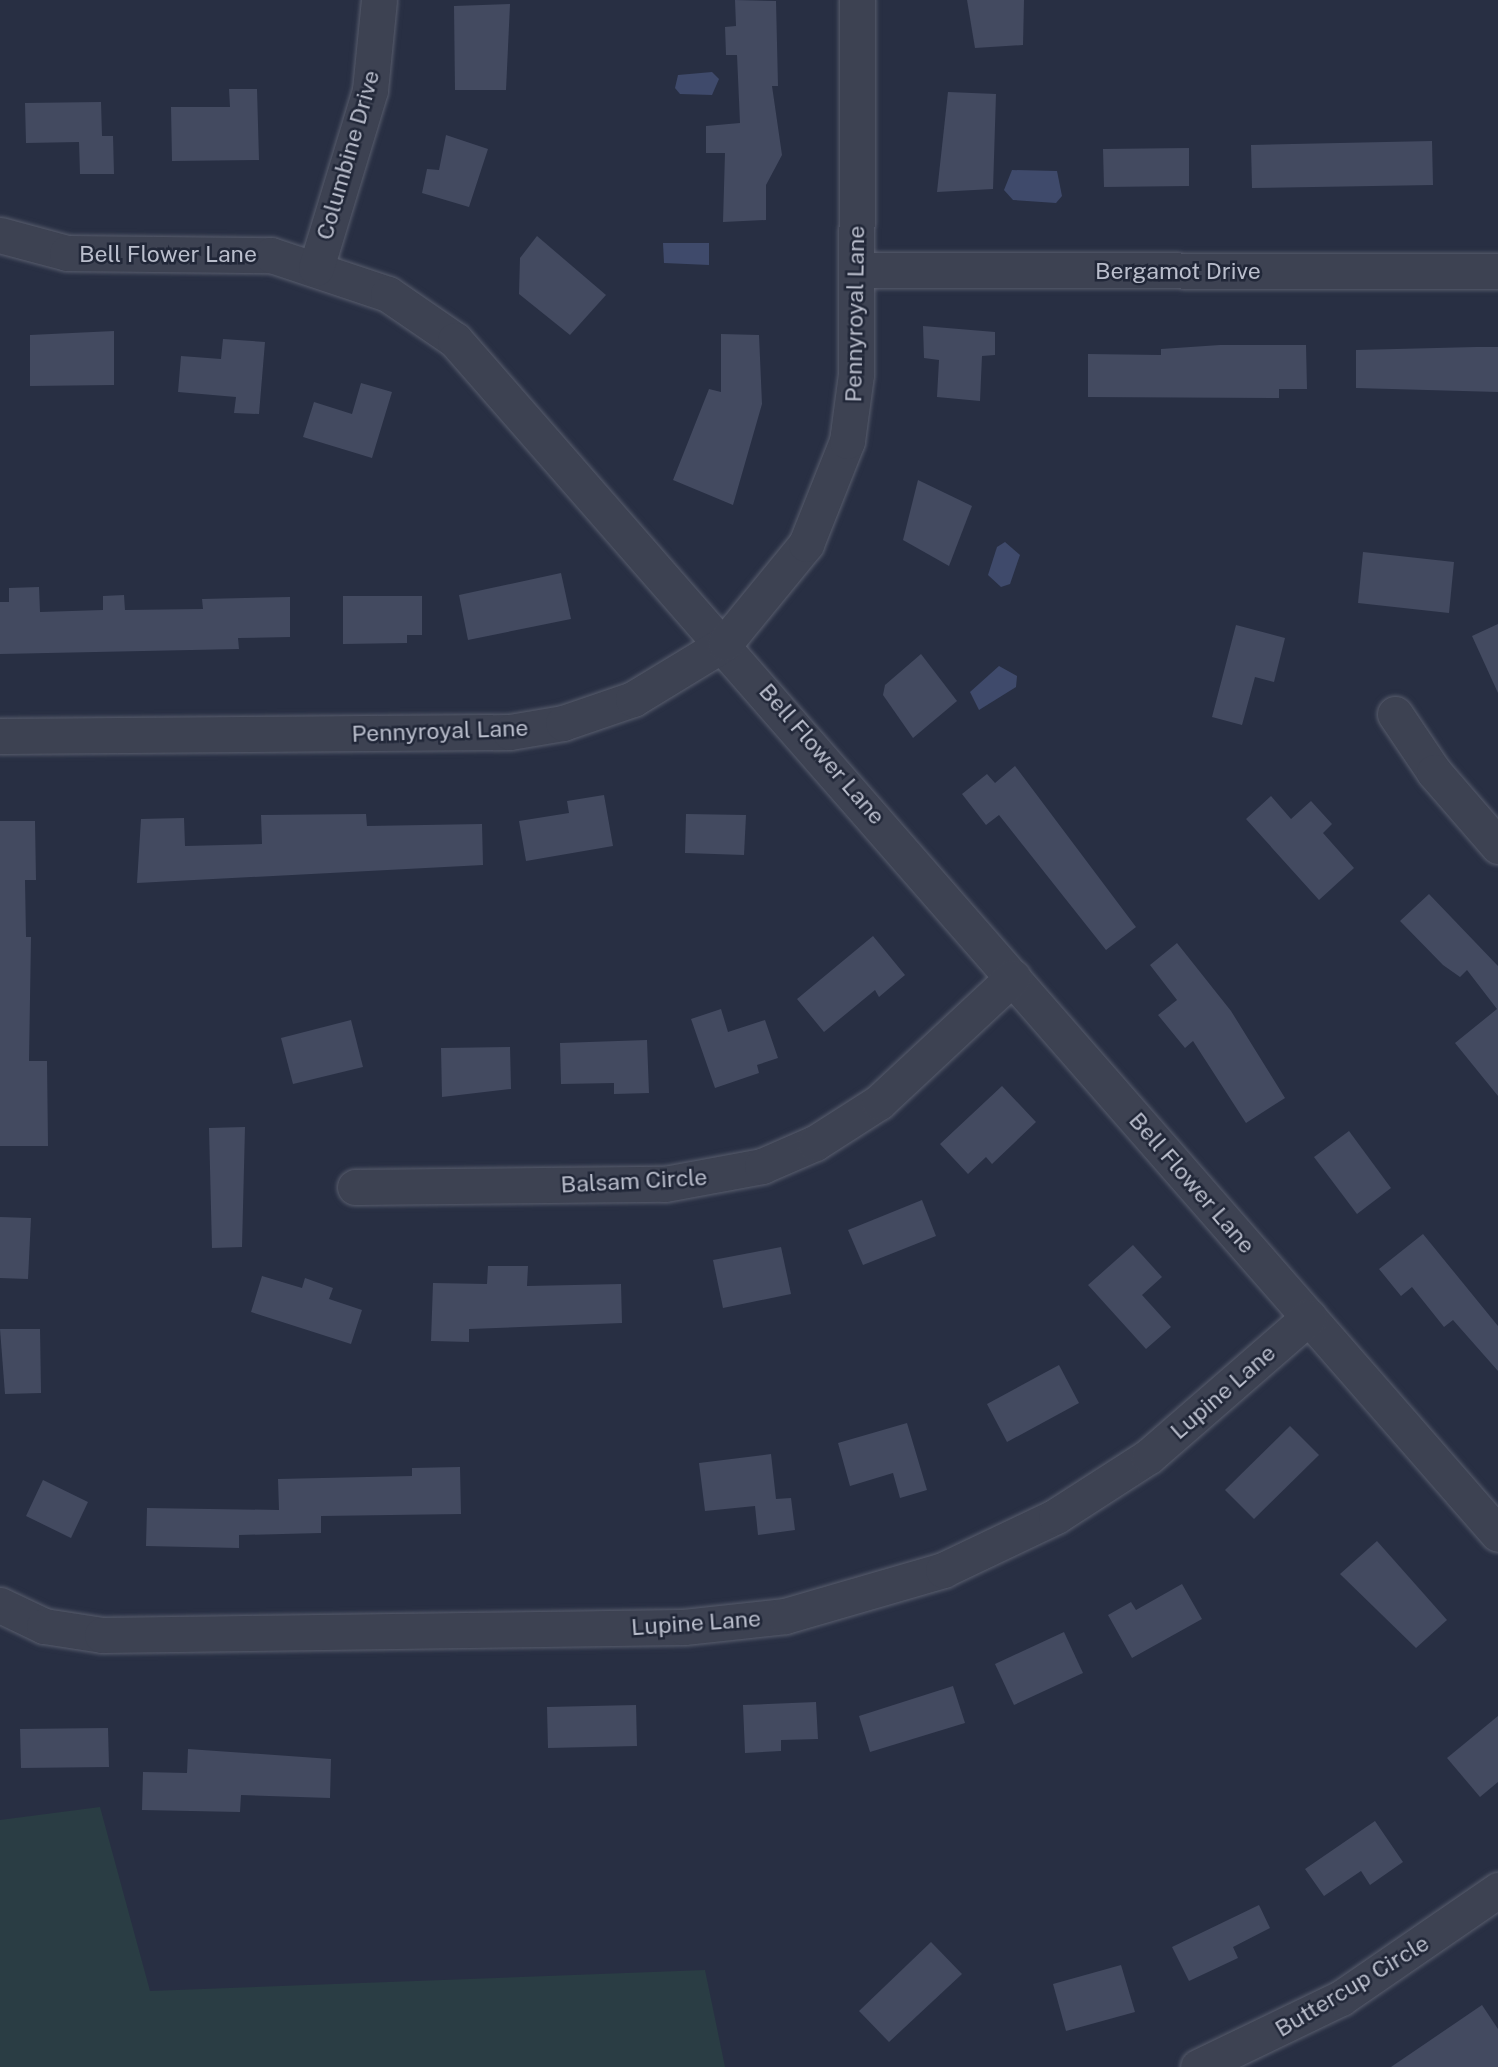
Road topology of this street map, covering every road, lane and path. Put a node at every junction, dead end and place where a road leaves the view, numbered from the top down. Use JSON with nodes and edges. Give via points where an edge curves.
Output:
{"nodes":[{"id":1,"x":379,"y":0,"type":"edge"},
{"id":2,"x":857,"y":0,"type":"edge"},
{"id":3,"x":0,"y":236,"type":"edge"},
{"id":4,"x":316,"y":268,"type":"junction"},
{"id":5,"x":857,"y":271,"type":"junction"},
{"id":6,"x":1498,"y":271,"type":"edge"},
{"id":7,"x":725,"y":643,"type":"junction"},
{"id":8,"x":1395,"y":714,"type":"dead end"},
{"id":9,"x":0,"y":736,"type":"edge"},
{"id":10,"x":1498,"y":846,"type":"edge"},
{"id":11,"x":1013,"y":977,"type":"junction"},
{"id":12,"x":355,"y":1187,"type":"dead end"},
{"id":13,"x":1309,"y":1317,"type":"junction"},
{"id":14,"x":1498,"y":1534,"type":"edge"},
{"id":15,"x":0,"y":1605,"type":"edge"},
{"id":16,"x":1498,"y":1890,"type":"edge"},
{"id":17,"x":1198,"y":2067,"type":"edge"}],
"edges":[{"from":1,"to":4,"type":"street","name":"Columbine Drive","via":[[370,90]]},
{"from":2,"to":5,"type":"street","name":"Pennyroyal Lane"},
{"from":3,"to":4,"type":"street","name":"Bell Flower Lane","via":[[67,253],[217,251],[271,255]]},
{"from":4,"to":7,"type":"street","name":"Bell Flower Lane","via":[[388,294],[455,340]]},
{"from":5,"to":6,"type":"street","name":"Bergamot Drive"},
{"from":5,"to":7,"type":"street","name":"Pennyroyal Lane","via":[[855,386],[836,478],[806,544]]},
{"from":7,"to":9,"type":"street","name":"Pennyroyal Lane","via":[[633,699],[563,723],[510,732]]},
{"from":7,"to":11,"type":"street","name":"Bell Flower Lane"},
{"from":8,"to":10,"type":"street","via":[[1434,772]]},
{"from":11,"to":12,"type":"street","name":"Balsam Circle","via":[[879,1102],[815,1143],[762,1166],[665,1184]]},
{"from":11,"to":13,"type":"street","name":"Bell Flower Lane"},
{"from":13,"to":14,"type":"street","name":"Bell Flower Lane"},
{"from":13,"to":15,"type":"street","name":"Lupine Lane","via":[[1149,1456],[1056,1517],[943,1570],[785,1616],[684,1627],[102,1635],[44,1626]]},
{"from":16,"to":17,"type":"street","name":"Buttercup Circle","via":[[1341,1998]]}]}
